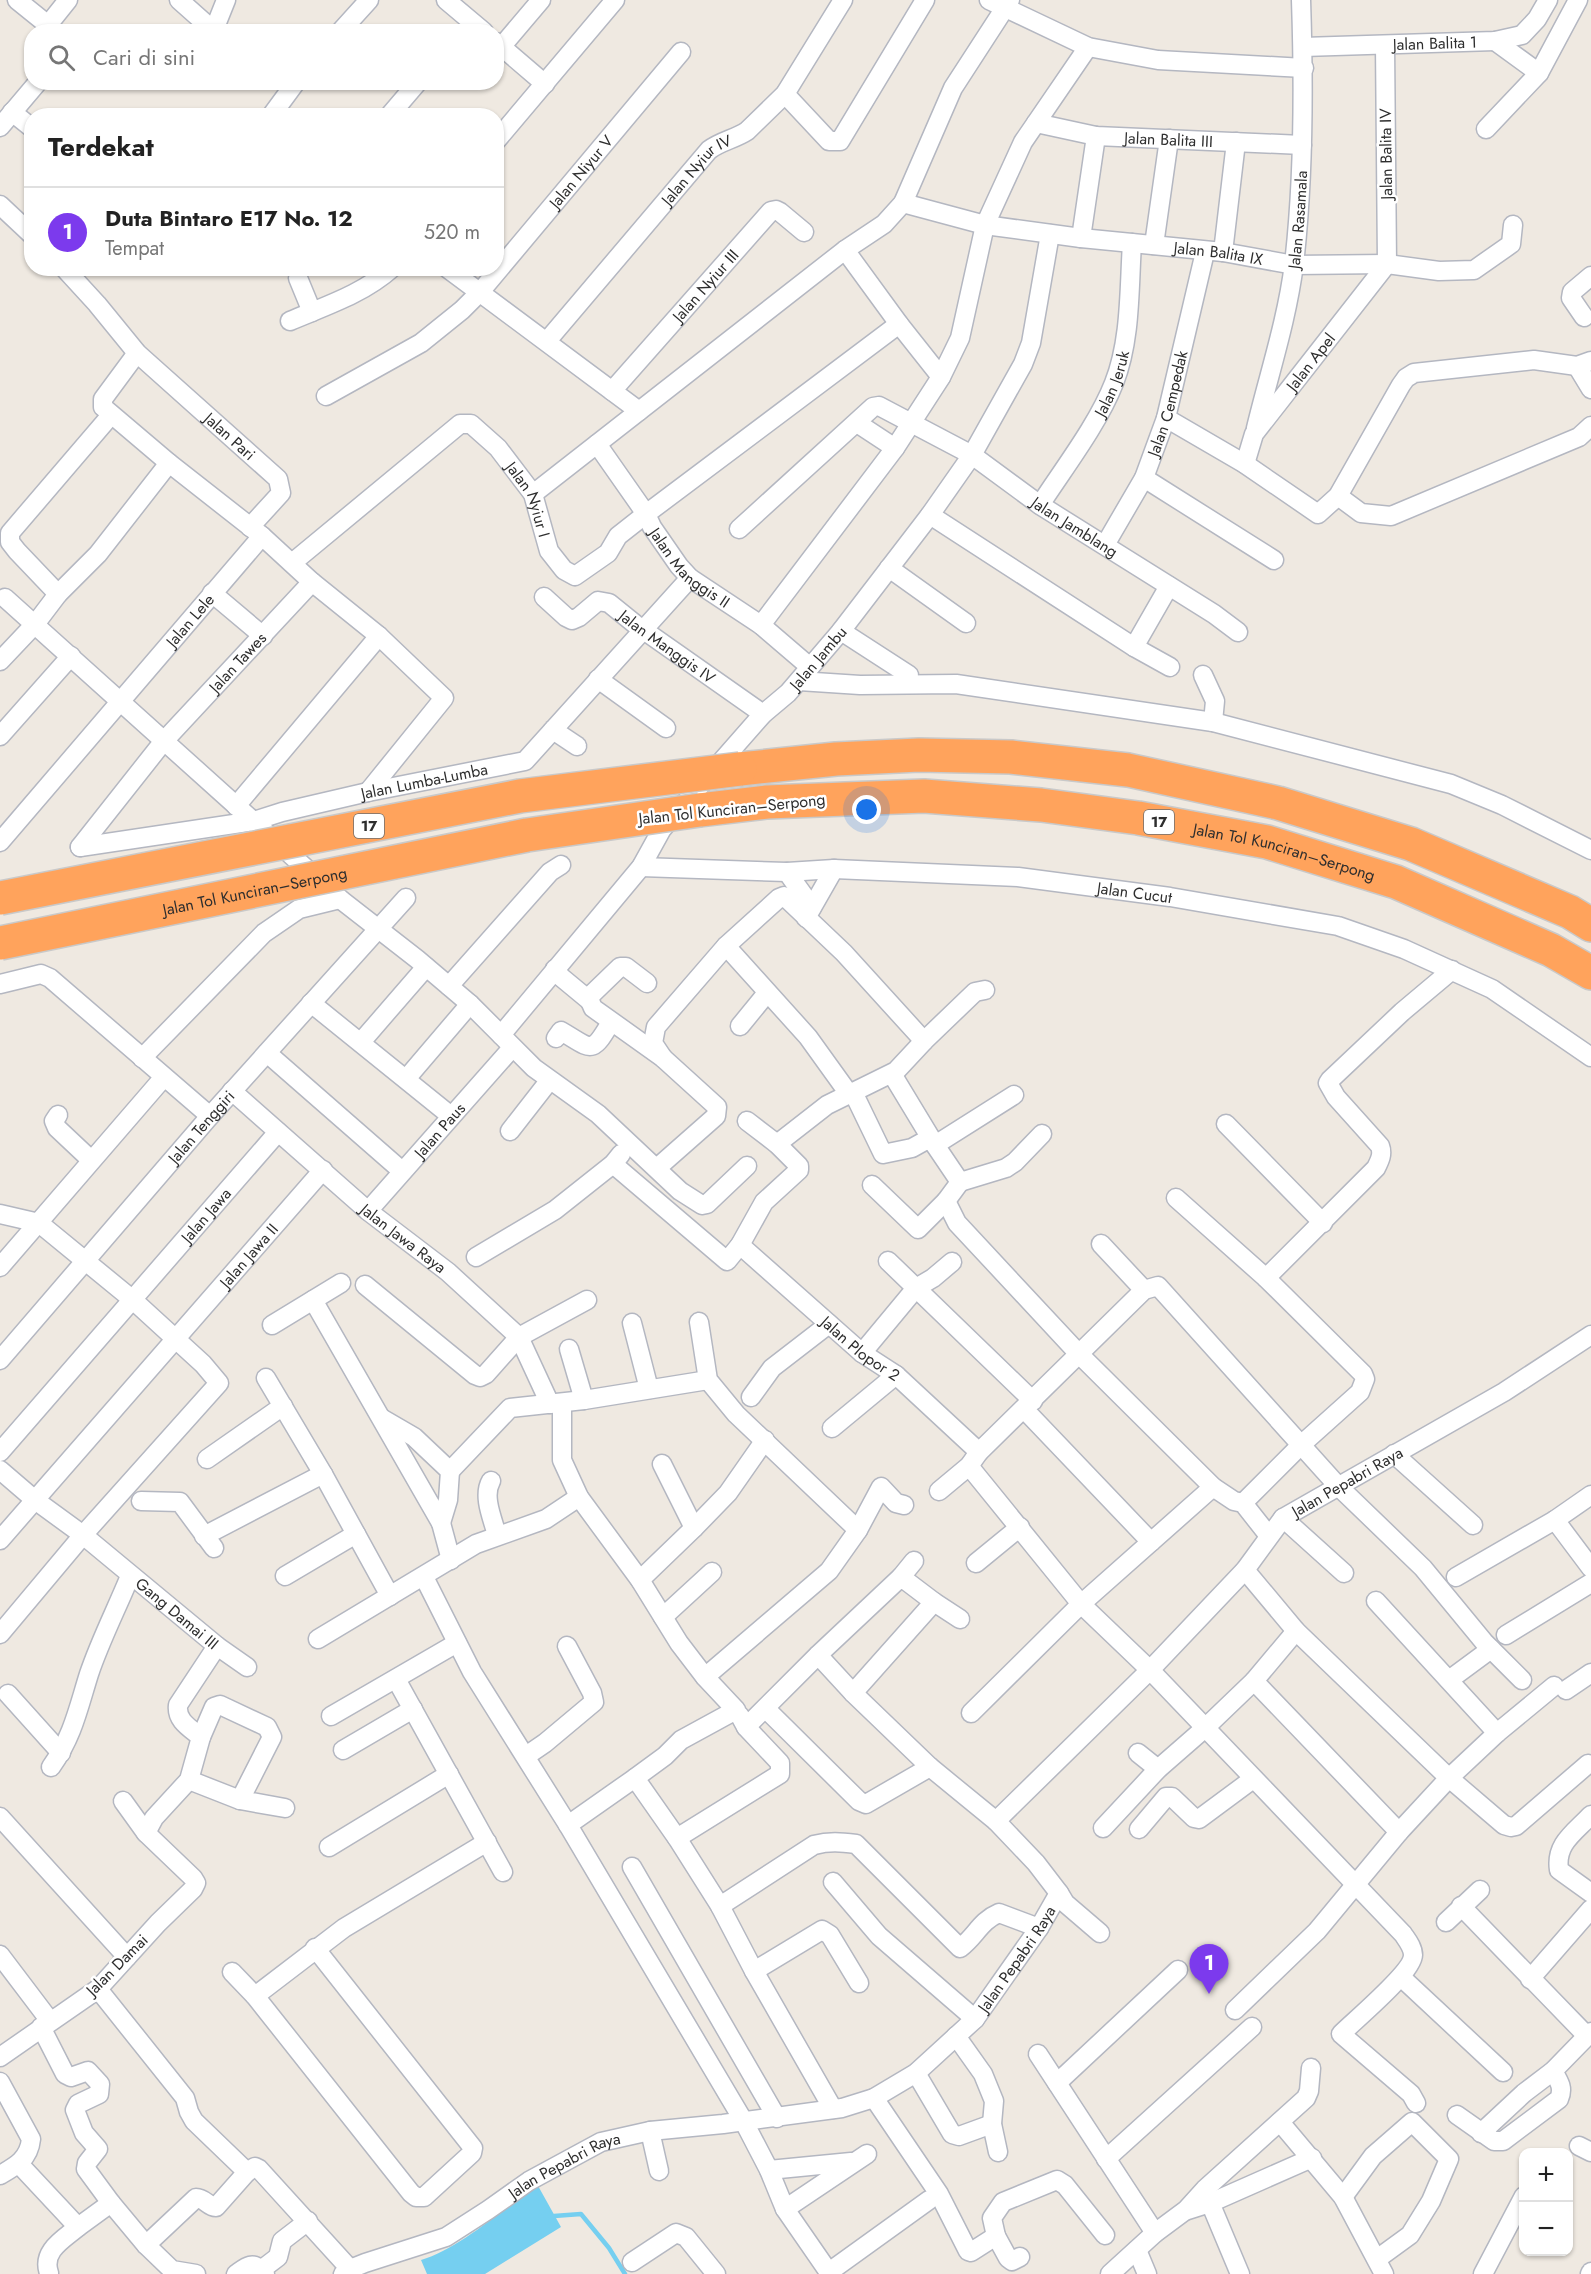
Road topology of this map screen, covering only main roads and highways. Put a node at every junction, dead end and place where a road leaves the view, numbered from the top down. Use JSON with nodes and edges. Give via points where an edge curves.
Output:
{"nodes":[{"id":1,"x":0,"y":898,"type":"edge"},
{"id":2,"x":1591,"y":925,"type":"edge"},
{"id":3,"x":0,"y":943,"type":"edge"},
{"id":4,"x":1591,"y":973,"type":"edge"}],
"edges":[{"from":1,"to":2,"type":"highway","number":"17","bridge":true,"via":[[520,796],[836,759],[920,755],[1011,757],[1128,770],[1278,803],[1411,844],[1570,912]]},
{"from":3,"to":4,"type":"highway","name":"Jalan Tol Kunciran–Serpong","number":"17","bridge":true,"via":[[528,835],[767,802],[924,796],[1041,805],[1138,818],[1267,842],[1396,882],[1551,950]]}]}
